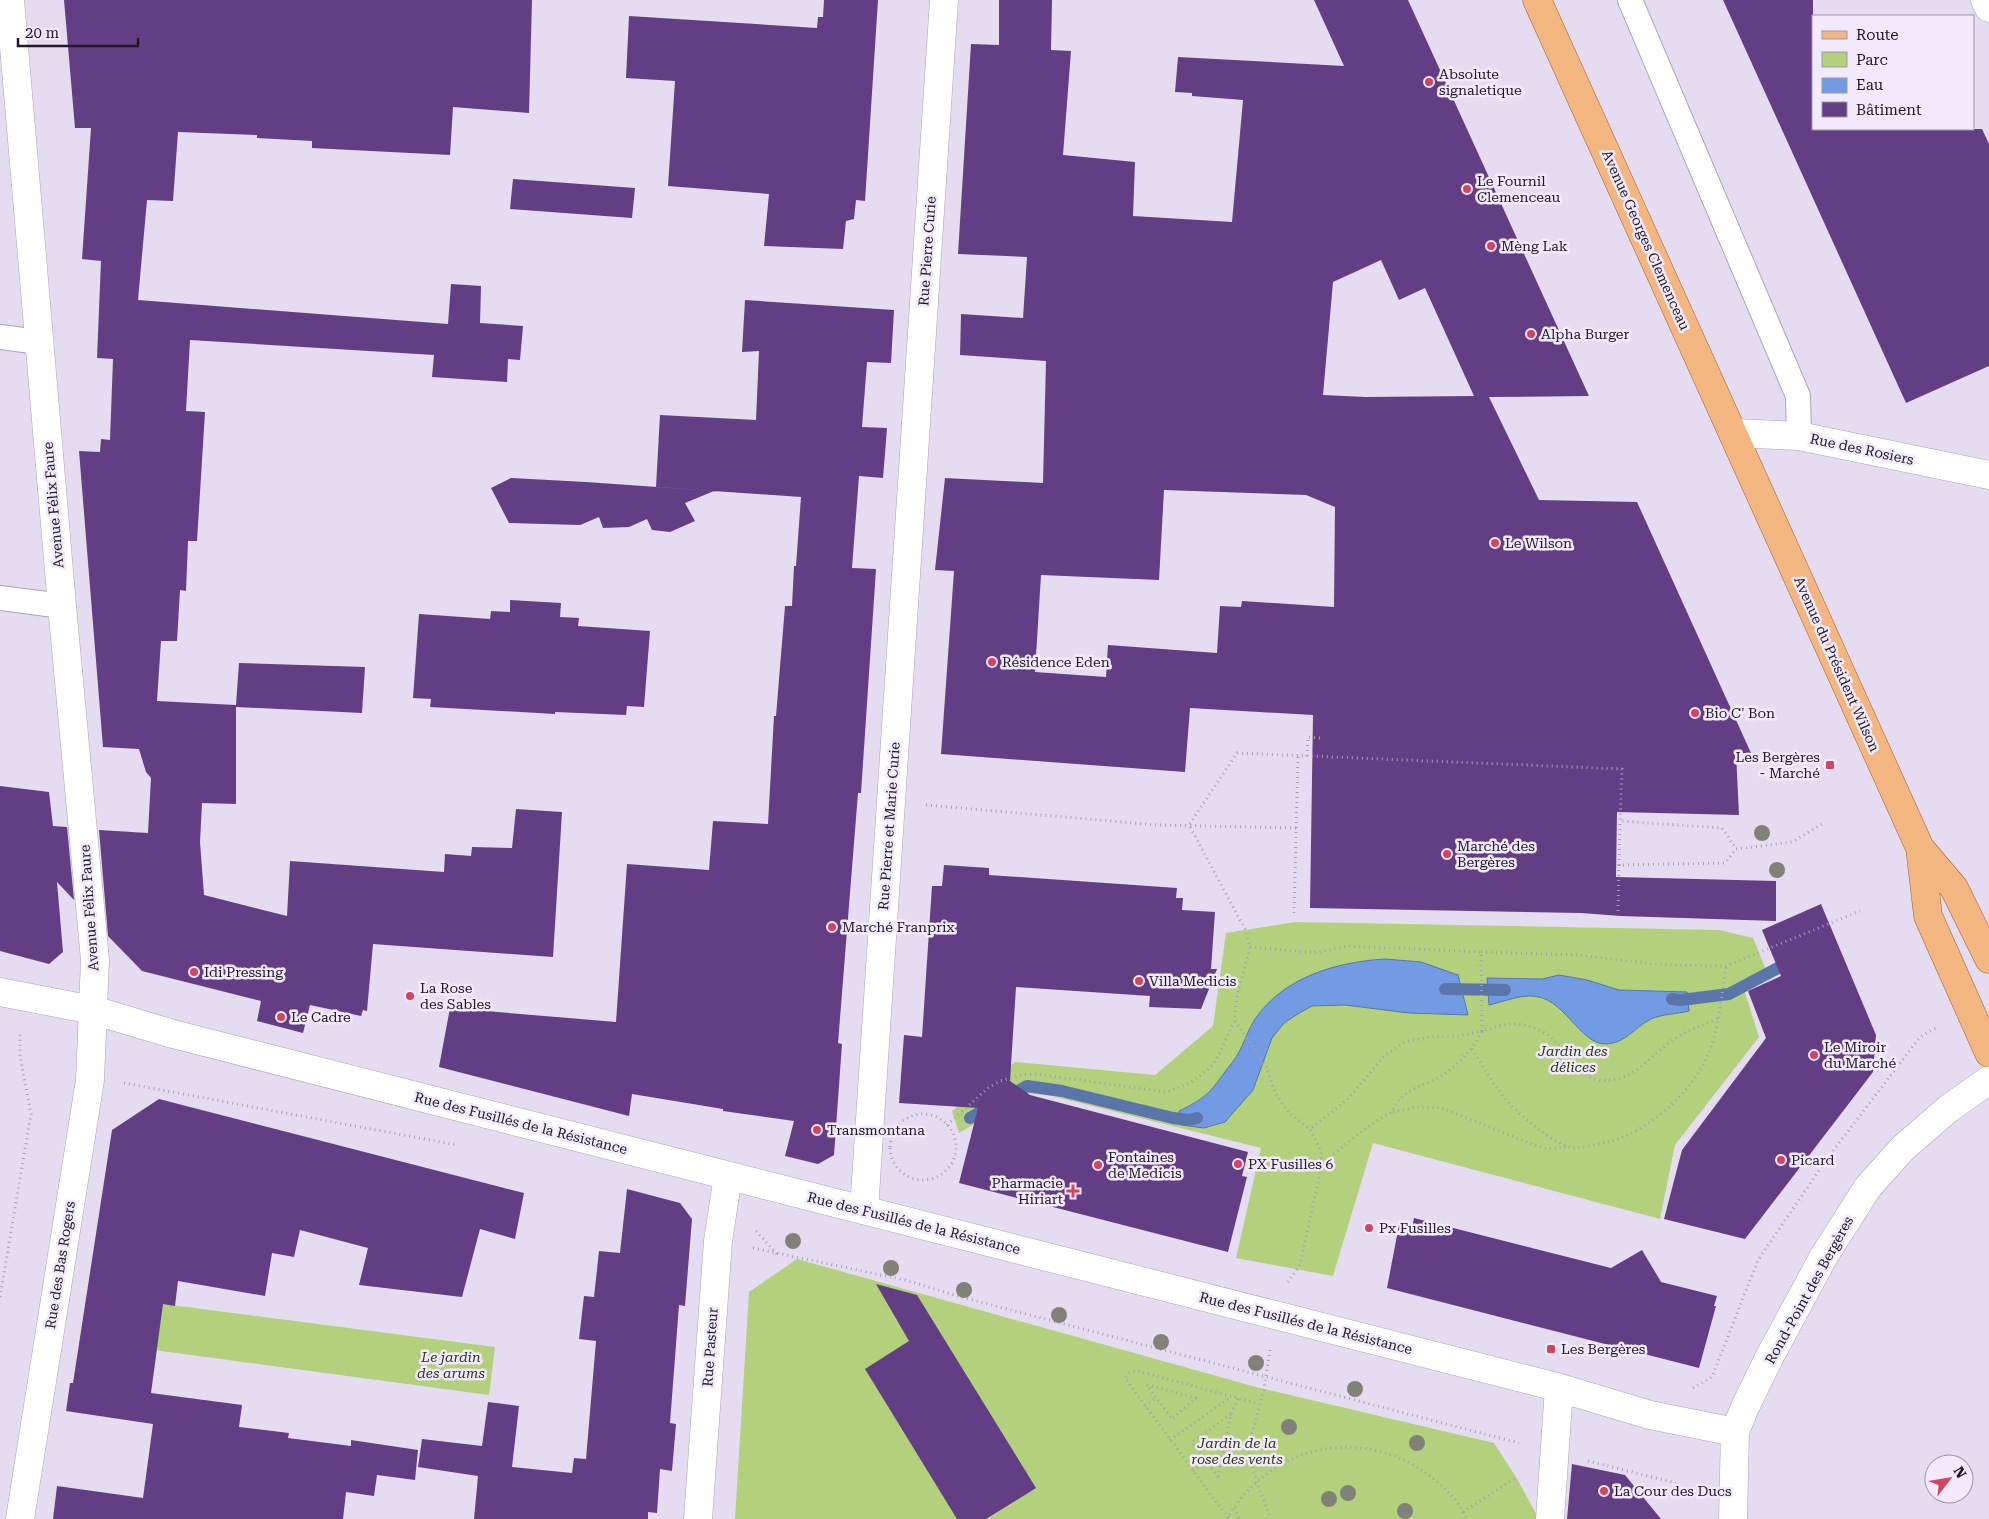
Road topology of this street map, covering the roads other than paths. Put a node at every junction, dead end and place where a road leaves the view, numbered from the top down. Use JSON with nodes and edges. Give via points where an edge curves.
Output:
{"nodes":[{"id":1,"x":10,"y":0,"type":"edge"},
{"id":2,"x":944,"y":0,"type":"edge"},
{"id":3,"x":1538,"y":0,"type":"edge"},
{"id":4,"x":1630,"y":0,"type":"edge"},
{"id":5,"x":1985,"y":0,"type":"edge"},
{"id":6,"x":1989,"y":8,"type":"edge"},
{"id":7,"x":0,"y":337,"type":"edge"},
{"id":8,"x":39,"y":342,"type":"junction"},
{"id":9,"x":1734,"y":433,"type":"junction"},
{"id":10,"x":1799,"y":436,"type":"junction"},
{"id":11,"x":1989,"y":475,"type":"edge"},
{"id":12,"x":1754,"y":480,"type":"joint"},
{"id":13,"x":911,"y":502,"type":"joint"},
{"id":14,"x":0,"y":598,"type":"edge"},
{"id":15,"x":62,"y":606,"type":"junction"},
{"id":16,"x":1920,"y":848,"type":"junction"},
{"id":17,"x":1989,"y":959,"type":"edge"},
{"id":18,"x":0,"y":992,"type":"edge"},
{"id":19,"x":93,"y":1010,"type":"junction"},
{"id":20,"x":1989,"y":1053,"type":"edge"},
{"id":21,"x":1989,"y":1080,"type":"edge"},
{"id":22,"x":728,"y":1176,"type":"junction"},
{"id":23,"x":864,"y":1210,"type":"junction"},
{"id":24,"x":1559,"y":1388,"type":"junction"},
{"id":25,"x":1736,"y":1432,"type":"junction"},
{"id":26,"x":20,"y":1519,"type":"edge"},
{"id":27,"x":698,"y":1519,"type":"edge"},
{"id":28,"x":1550,"y":1519,"type":"edge"},
{"id":29,"x":1732,"y":1519,"type":"edge"}],
"edges":[{"from":1,"to":8,"type":"street","name":"Avenue Félix Faure"},
{"from":2,"to":13,"type":"street","name":"Rue Pierre Curie"},
{"from":3,"to":9,"type":"main road","name":"Avenue Georges Clemenceau"},
{"from":4,"to":10,"type":"lane","via":[[1798,396]]},
{"from":5,"to":6,"type":"street"},
{"from":7,"to":8,"type":"lane"},
{"from":8,"to":15,"type":"street","name":"Avenue Félix Faure"},
{"from":9,"to":10,"type":"street","name":"Rue des Rosiers"},
{"from":9,"to":12,"type":"main road","name":"Avenue Georges Clemenceau"},
{"from":10,"to":11,"type":"street","name":"Rue des Rosiers"},
{"from":12,"to":16,"type":"main road","name":"Avenue du Président Wilson"},
{"from":13,"to":23,"type":"street","name":"Rue Pierre et Marie Curie"},
{"from":14,"to":15,"type":"lane"},
{"from":15,"to":19,"type":"street","name":"Avenue Félix Faure","via":[[95,960]]},
{"from":16,"to":17,"type":"main road","name":"Avenue du Président Wilson","via":[[1954,888]]},
{"from":16,"to":20,"type":"main road","name":"Avenue du Président Wilson","via":[[1928,916]]},
{"from":18,"to":19,"type":"street","name":"Rue des Fusillés de la Résistance"},
{"from":19,"to":22,"type":"street","name":"Rue des Fusillés de la Résistance","via":[[182,1037]]},
{"from":19,"to":26,"type":"street","name":"Rue des Bas Rogers","via":[[90,1080]]},
{"from":21,"to":25,"type":"street","name":"Rond-Point des Bergères","via":[[1903,1148],[1868,1187],[1824,1256],[1745,1407]]},
{"from":22,"to":23,"type":"street","name":"Rue des Fusillés de la Résistance"},
{"from":22,"to":27,"type":"street","name":"Rue Pasteur","via":[[718,1240]]},
{"from":23,"to":24,"type":"street","name":"Rue des Fusillés de la Résistance"},
{"from":24,"to":25,"type":"street","name":"Rue des Fusillés de la Résistance","via":[[1650,1415]]},
{"from":24,"to":28,"type":"street"},
{"from":25,"to":29,"type":"street","name":"Rond-Point des Bergères"}]}
